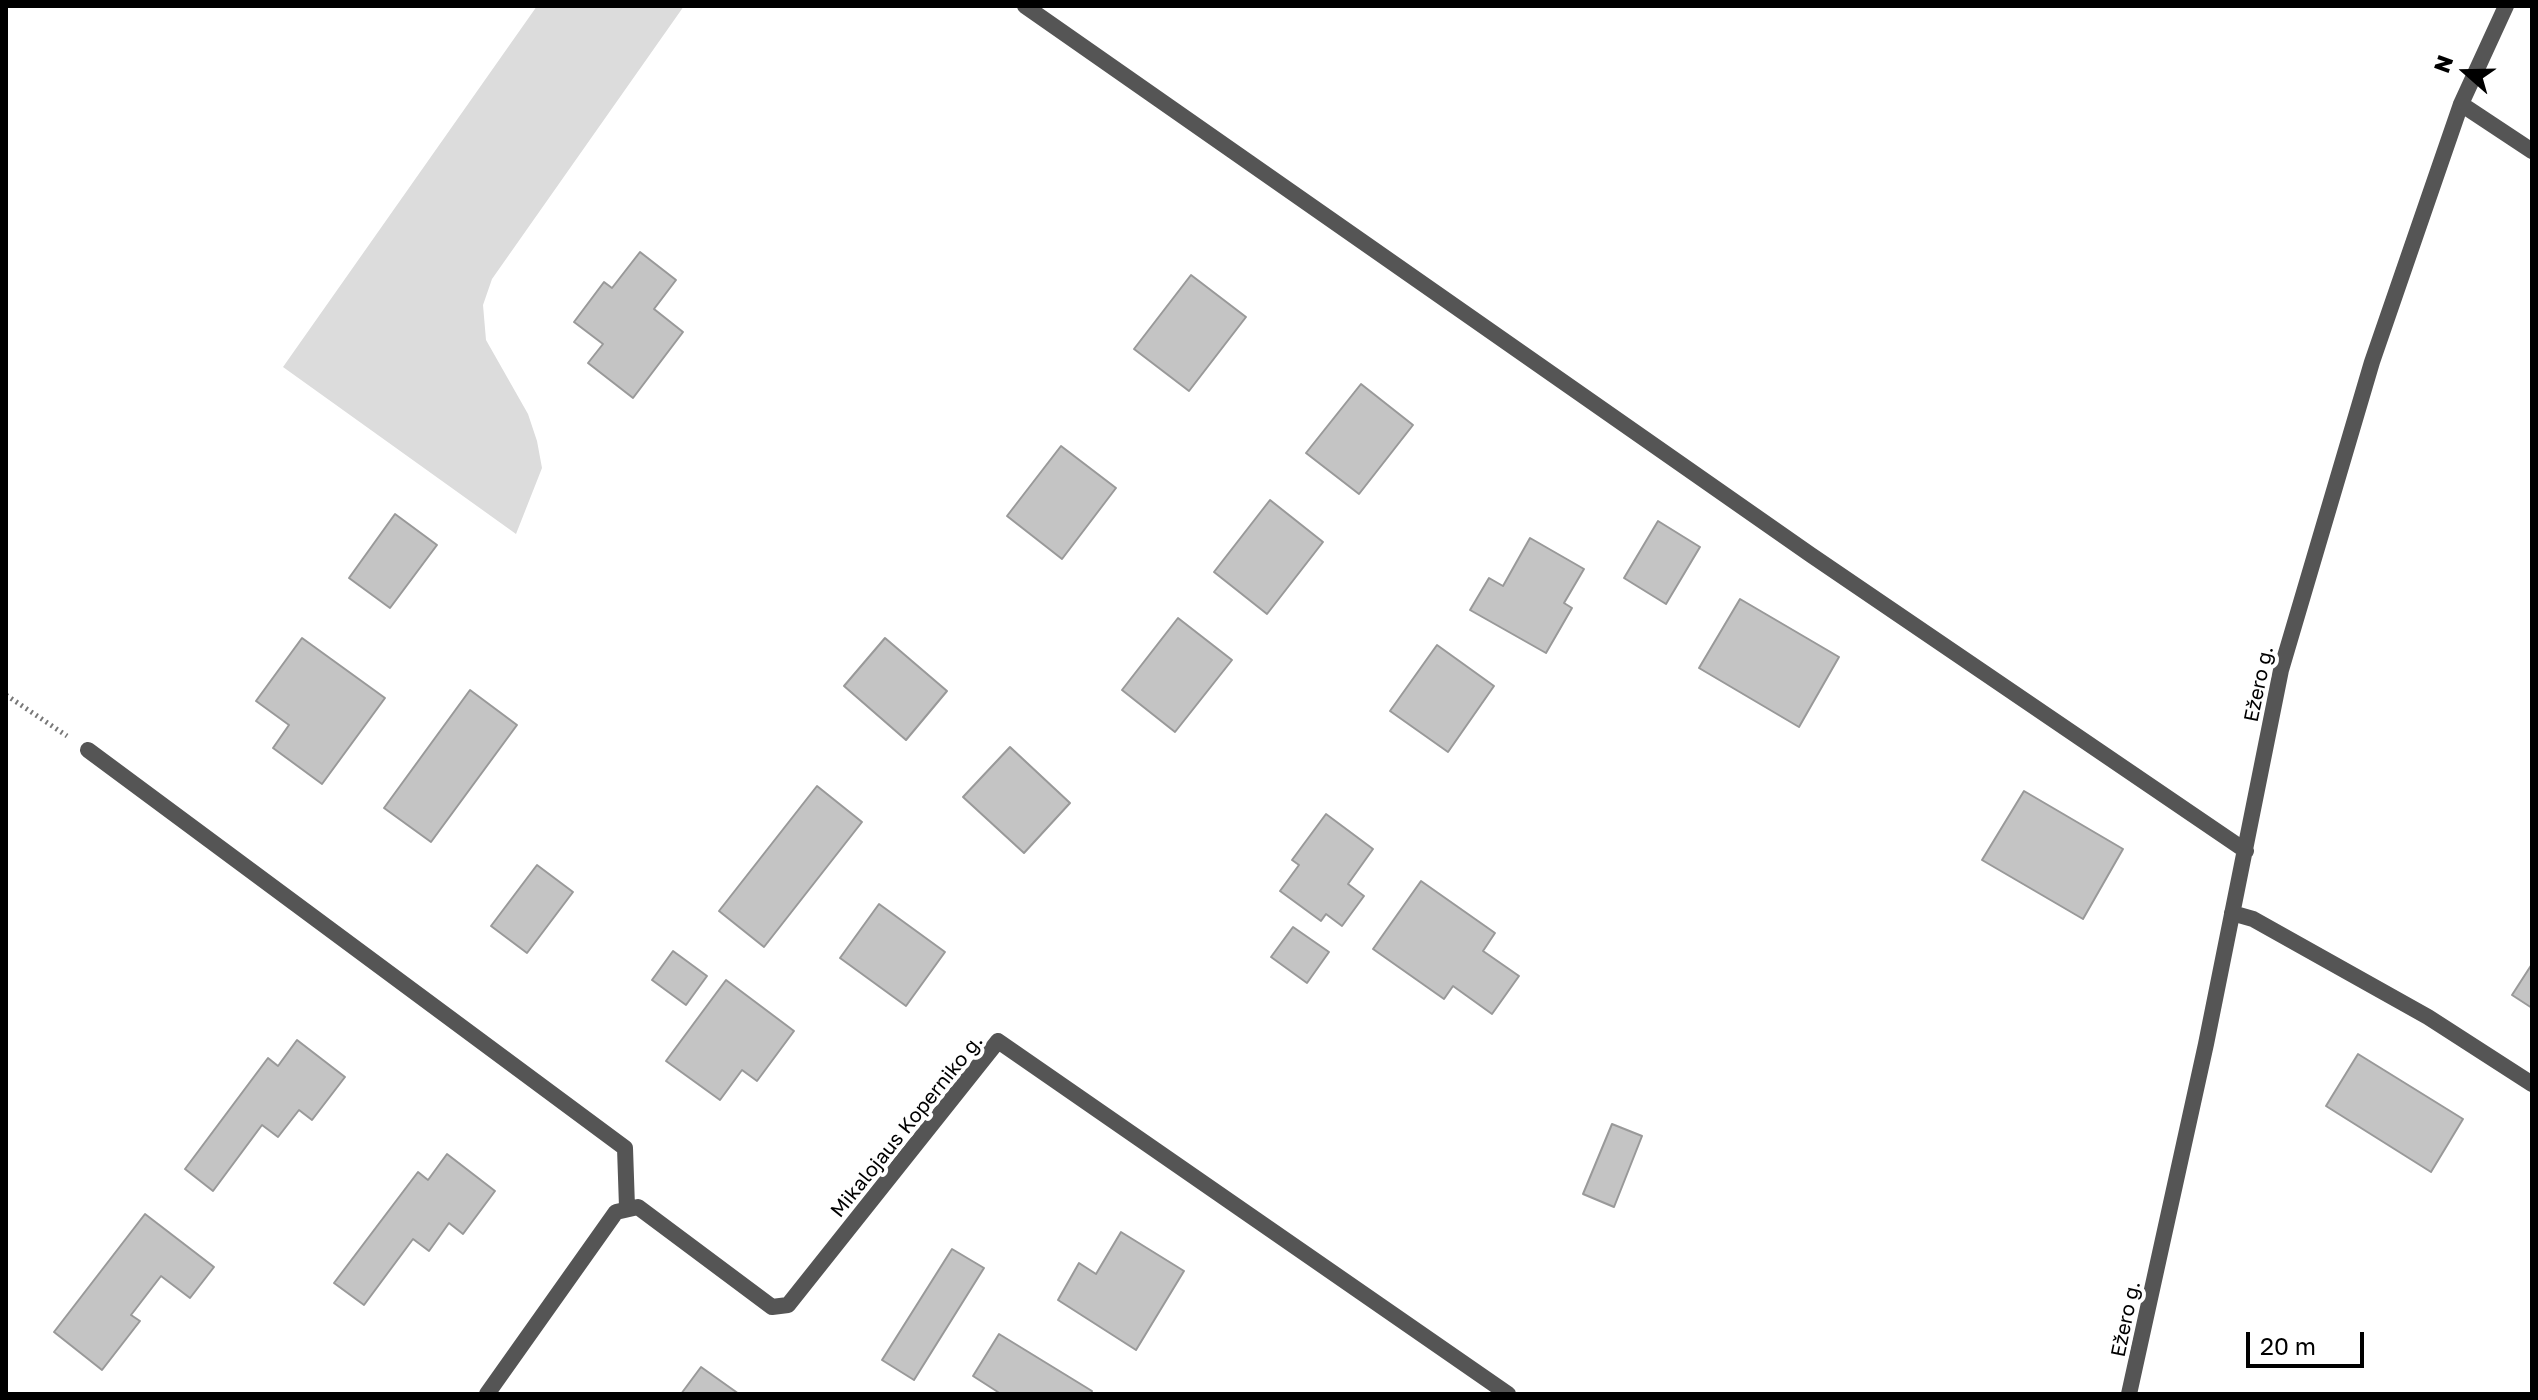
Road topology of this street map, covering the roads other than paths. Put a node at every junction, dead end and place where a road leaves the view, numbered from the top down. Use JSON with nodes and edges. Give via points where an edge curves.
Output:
{"nodes":[{"id":1,"x":1025,"y":6,"type":"edge"},
{"id":2,"x":2506,"y":6,"type":"edge"},
{"id":3,"x":2461,"y":104,"type":"junction"},
{"id":4,"x":2532,"y":151,"type":"edge"},
{"id":5,"x":88,"y":750,"type":"road end"},
{"id":6,"x":2246,"y":851,"type":"junction"},
{"id":7,"x":2232,"y":913,"type":"junction"},
{"id":8,"x":2532,"y":1084,"type":"edge"},
{"id":9,"x":627,"y":1207,"type":"junction"},
{"id":10,"x":487,"y":1394,"type":"edge"},
{"id":11,"x":1508,"y":1394,"type":"edge"},
{"id":12,"x":2129,"y":1394,"type":"edge"}],
"edges":[{"from":1,"to":6,"type":"street","via":[[1811,555]]},
{"from":2,"to":3,"type":"street","name":"Ežero g."},
{"from":3,"to":4,"type":"street"},
{"from":3,"to":6,"type":"street","name":"Ežero g.","via":[[2321,529],[2281,670]]},
{"from":5,"to":9,"type":"street","via":[[625,1148]]},
{"from":6,"to":7,"type":"street","name":"Ežero g."},
{"from":7,"to":8,"type":"street","via":[[2253,919],[2428,1017]]},
{"from":7,"to":12,"type":"street","name":"Ežero g."},
{"from":9,"to":10,"type":"street","via":[[616,1212]]},
{"from":9,"to":11,"type":"street","name":"Mikalojaus Koperniko g.","via":[[638,1207],[772,1307],[788,1305],[998,1041]]}]}
